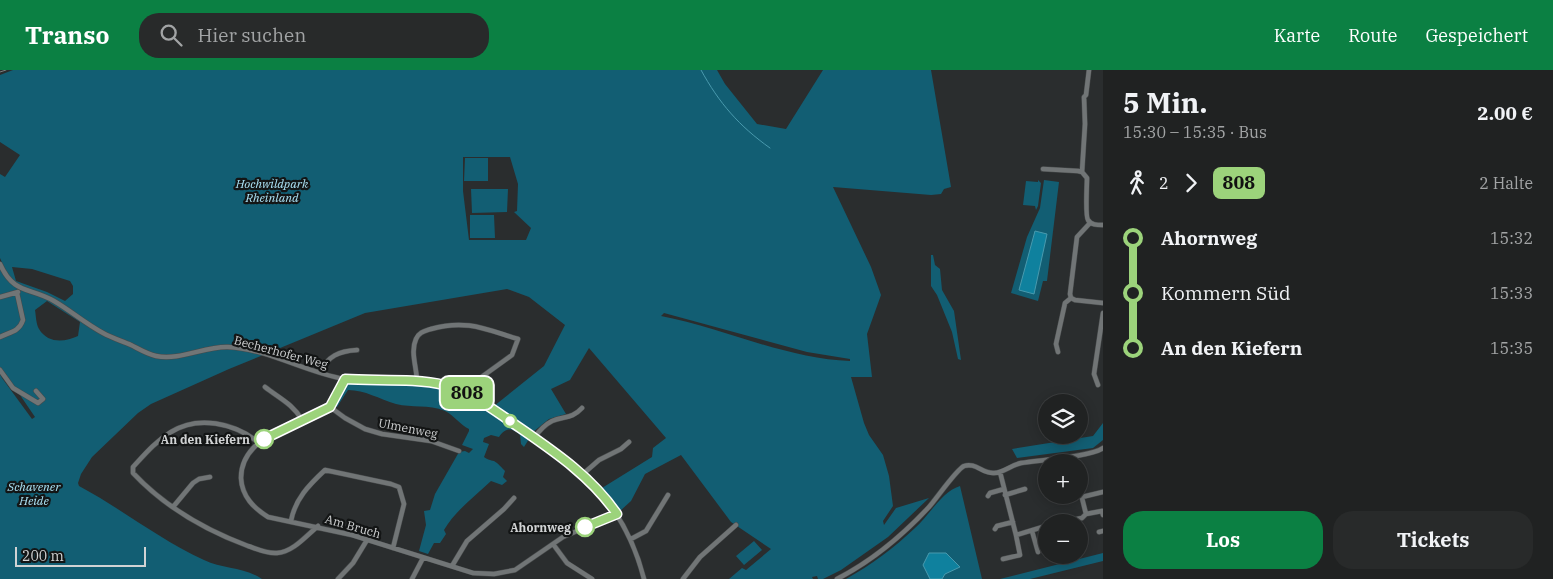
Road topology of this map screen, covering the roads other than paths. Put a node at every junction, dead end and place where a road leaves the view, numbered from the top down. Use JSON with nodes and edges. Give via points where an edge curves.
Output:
{"nodes":[{"id":1,"x":1088,"y":70,"type":"edge"},
{"id":2,"x":1043,"y":169,"type":"dead end"},
{"id":3,"x":1082,"y":172,"type":"junction"},
{"id":4,"x":1090,"y":223,"type":"junction"},
{"id":5,"x":1103,"y":225,"type":"edge"},
{"id":6,"x":0,"y":264,"type":"edge"},
{"id":7,"x":19,"y":291,"type":"junction"},
{"id":8,"x":0,"y":297,"type":"edge"},
{"id":9,"x":1071,"y":298,"type":"junction"},
{"id":10,"x":1103,"y":303,"type":"edge"},
{"id":11,"x":1103,"y":313,"type":"edge"},
{"id":12,"x":0,"y":337,"type":"edge"},
{"id":13,"x":357,"y":350,"type":"dead end"},
{"id":14,"x":1058,"y":352,"type":"dead end"},
{"id":15,"x":0,"y":370,"type":"edge"},
{"id":16,"x":320,"y":372,"type":"junction"},
{"id":17,"x":345,"y":379,"type":"junction"},
{"id":18,"x":417,"y":382,"type":"junction"},
{"id":19,"x":1098,"y":385,"type":"dead end"},
{"id":20,"x":265,"y":388,"type":"dead end"},
{"id":21,"x":36,"y":391,"type":"dead end"},
{"id":22,"x":467,"y":393,"type":"junction"},
{"id":23,"x":330,"y":407,"type":"junction"},
{"id":24,"x":582,"y":408,"type":"dead end"},
{"id":25,"x":302,"y":420,"type":"junction"},
{"id":26,"x":534,"y":438,"type":"junction"},
{"id":27,"x":258,"y":442,"type":"junction"},
{"id":28,"x":629,"y":442,"type":"dead end"},
{"id":29,"x":1103,"y":448,"type":"edge"},
{"id":30,"x":459,"y":451,"type":"dead end"},
{"id":31,"x":1087,"y":454,"type":"edge"},
{"id":32,"x":1038,"y":461,"type":"edge"},
{"id":33,"x":1000,"y":472,"type":"junction"},
{"id":34,"x":583,"y":474,"type":"junction"},
{"id":35,"x":210,"y":477,"type":"dead end"},
{"id":36,"x":1025,"y":489,"type":"dead end"},
{"id":37,"x":1005,"y":492,"type":"junction"},
{"id":38,"x":1103,"y":492,"type":"edge"},
{"id":39,"x":668,"y":495,"type":"dead end"},
{"id":40,"x":988,"y":496,"type":"dead end"},
{"id":41,"x":1088,"y":496,"type":"edge"},
{"id":42,"x":514,"y":498,"type":"dead end"},
{"id":43,"x":1084,"y":504,"type":"edge"},
{"id":44,"x":173,"y":507,"type":"junction"},
{"id":45,"x":617,"y":514,"type":"junction"},
{"id":46,"x":1086,"y":514,"type":"joint"},
{"id":47,"x":1103,"y":515,"type":"edge"},
{"id":48,"x":291,"y":521,"type":"junction"},
{"id":49,"x":1013,"y":522,"type":"junction"},
{"id":50,"x":736,"y":524,"type":"dead end"},
{"id":51,"x":318,"y":526,"type":"junction"},
{"id":52,"x":995,"y":529,"type":"dead end"},
{"id":53,"x":1038,"y":529,"type":"edge"},
{"id":54,"x":1032,"y":531,"type":"junction"},
{"id":55,"x":1016,"y":535,"type":"junction"},
{"id":56,"x":631,"y":539,"type":"junction"},
{"id":57,"x":367,"y":540,"type":"junction"},
{"id":58,"x":553,"y":544,"type":"junction"},
{"id":59,"x":393,"y":548,"type":"junction"},
{"id":60,"x":1038,"y":552,"type":"dead end"},
{"id":61,"x":423,"y":558,"type":"junction"},
{"id":62,"x":1003,"y":559,"type":"dead end"},
{"id":63,"x":452,"y":566,"type":"junction"},
{"id":64,"x":583,"y":577,"type":"edge"},
{"id":65,"x":338,"y":579,"type":"edge"},
{"id":66,"x":412,"y":579,"type":"edge"},
{"id":67,"x":592,"y":579,"type":"edge"},
{"id":68,"x":644,"y":579,"type":"edge"},
{"id":69,"x":683,"y":579,"type":"edge"},
{"id":70,"x":837,"y":579,"type":"edge"}],
"edges":[{"from":1,"to":3,"type":"street"},
{"from":2,"to":3,"type":"street"},
{"from":3,"to":4,"type":"street","via":[[1087,178],[1087,217]]},
{"from":4,"to":5,"type":"street"},
{"from":4,"to":9,"type":"street","via":[[1077,237]]},
{"from":6,"to":7,"type":"street"},
{"from":7,"to":8,"type":"street"},
{"from":7,"to":12,"type":"street","via":[[22,324],[14,332]]},
{"from":7,"to":16,"type":"street","name":"Becherhofer Weg","via":[[44,295],[103,333],[153,355],[168,357],[227,347]]},
{"from":9,"to":10,"type":"street"},
{"from":9,"to":14,"type":"street","via":[[1065,303],[1056,344]]},
{"from":11,"to":19,"type":"street","via":[[1094,374]]},
{"from":13,"to":16,"type":"street","via":[[344,350],[331,358]]},
{"from":15,"to":21,"type":"street","via":[[13,388],[38,403],[43,399]]},
{"from":16,"to":17,"type":"street","name":"Becherhofer Weg"},
{"from":17,"to":18,"type":"street","name":"Becherhofer Weg"},
{"from":17,"to":23,"type":"street"},
{"from":18,"to":22,"type":"street","name":"Becherhofer Weg","via":[[445,385]]},
{"from":18,"to":22,"type":"street","via":[[414,350],[415,340],[422,331],[461,324],[518,339],[512,355],[476,381]]},
{"from":20,"to":25,"type":"street","via":[[285,400]]},
{"from":22,"to":26,"type":"street","name":"Becherhofer Weg"},
{"from":23,"to":25,"type":"street","name":"Am Bruch"},
{"from":23,"to":30,"type":"street","name":"Ulmenweg","via":[[365,429],[431,441]]},
{"from":24,"to":26,"type":"street","via":[[576,414],[545,425]]},
{"from":25,"to":27,"type":"street","name":"Am Bruch"},
{"from":26,"to":34,"type":"street","name":"Becherhofer Weg"},
{"from":27,"to":44,"type":"street","via":[[229,426],[208,423],[189,424],[172,431],[133,467],[133,473]]},
{"from":27,"to":48,"type":"street","name":"Am Bruch","via":[[244,461],[241,479],[244,493],[253,507],[268,517]]},
{"from":28,"to":34,"type":"street"},
{"from":29,"to":31,"type":"street"},
{"from":32,"to":33,"type":"street","via":[[1018,464]]},
{"from":33,"to":37,"type":"street"},
{"from":33,"to":70,"type":"street","via":[[985,472],[973,465],[961,468],[931,506],[899,537]]},
{"from":34,"to":45,"type":"street","name":"Becherhofer Weg"},
{"from":35,"to":44,"type":"street","via":[[192,483]]},
{"from":36,"to":37,"type":"street"},
{"from":37,"to":40,"type":"street"},
{"from":37,"to":49,"type":"street"},
{"from":38,"to":41,"type":"street"},
{"from":39,"to":56,"type":"street","via":[[646,531]]},
{"from":42,"to":63,"type":"street","via":[[467,541]]},
{"from":43,"to":46,"type":"street"},
{"from":44,"to":51,"type":"street","via":[[209,530],[268,553],[292,548]]},
{"from":45,"to":56,"type":"street","name":"Becherhofer Weg"},
{"from":45,"to":58,"type":"street","name":"Am Bruch"},
{"from":46,"to":47,"type":"street","via":[[1102,511]]},
{"from":48,"to":51,"type":"street","name":"Am Bruch"},
{"from":48,"to":59,"type":"street","via":[[297,500],[325,470],[391,484],[399,487],[404,504]]},
{"from":49,"to":52,"type":"street"},
{"from":49,"to":55,"type":"street"},
{"from":50,"to":69,"type":"street","via":[[700,557]]},
{"from":51,"to":57,"type":"street","name":"Am Bruch"},
{"from":53,"to":54,"type":"street"},
{"from":54,"to":55,"type":"street"},
{"from":54,"to":60,"type":"street"},
{"from":55,"to":62,"type":"street","via":[[1020,555]]},
{"from":56,"to":68,"type":"street","name":"Becherhofer Weg"},
{"from":57,"to":59,"type":"street","name":"Am Bruch"},
{"from":57,"to":65,"type":"street"},
{"from":58,"to":63,"type":"street","name":"Am Bruch","via":[[515,570],[474,573]]},
{"from":58,"to":64,"type":"street"},
{"from":59,"to":61,"type":"street","name":"Am Bruch"},
{"from":61,"to":63,"type":"street","name":"Am Bruch"},
{"from":61,"to":66,"type":"street"},
{"from":64,"to":67,"type":"street"}]}
